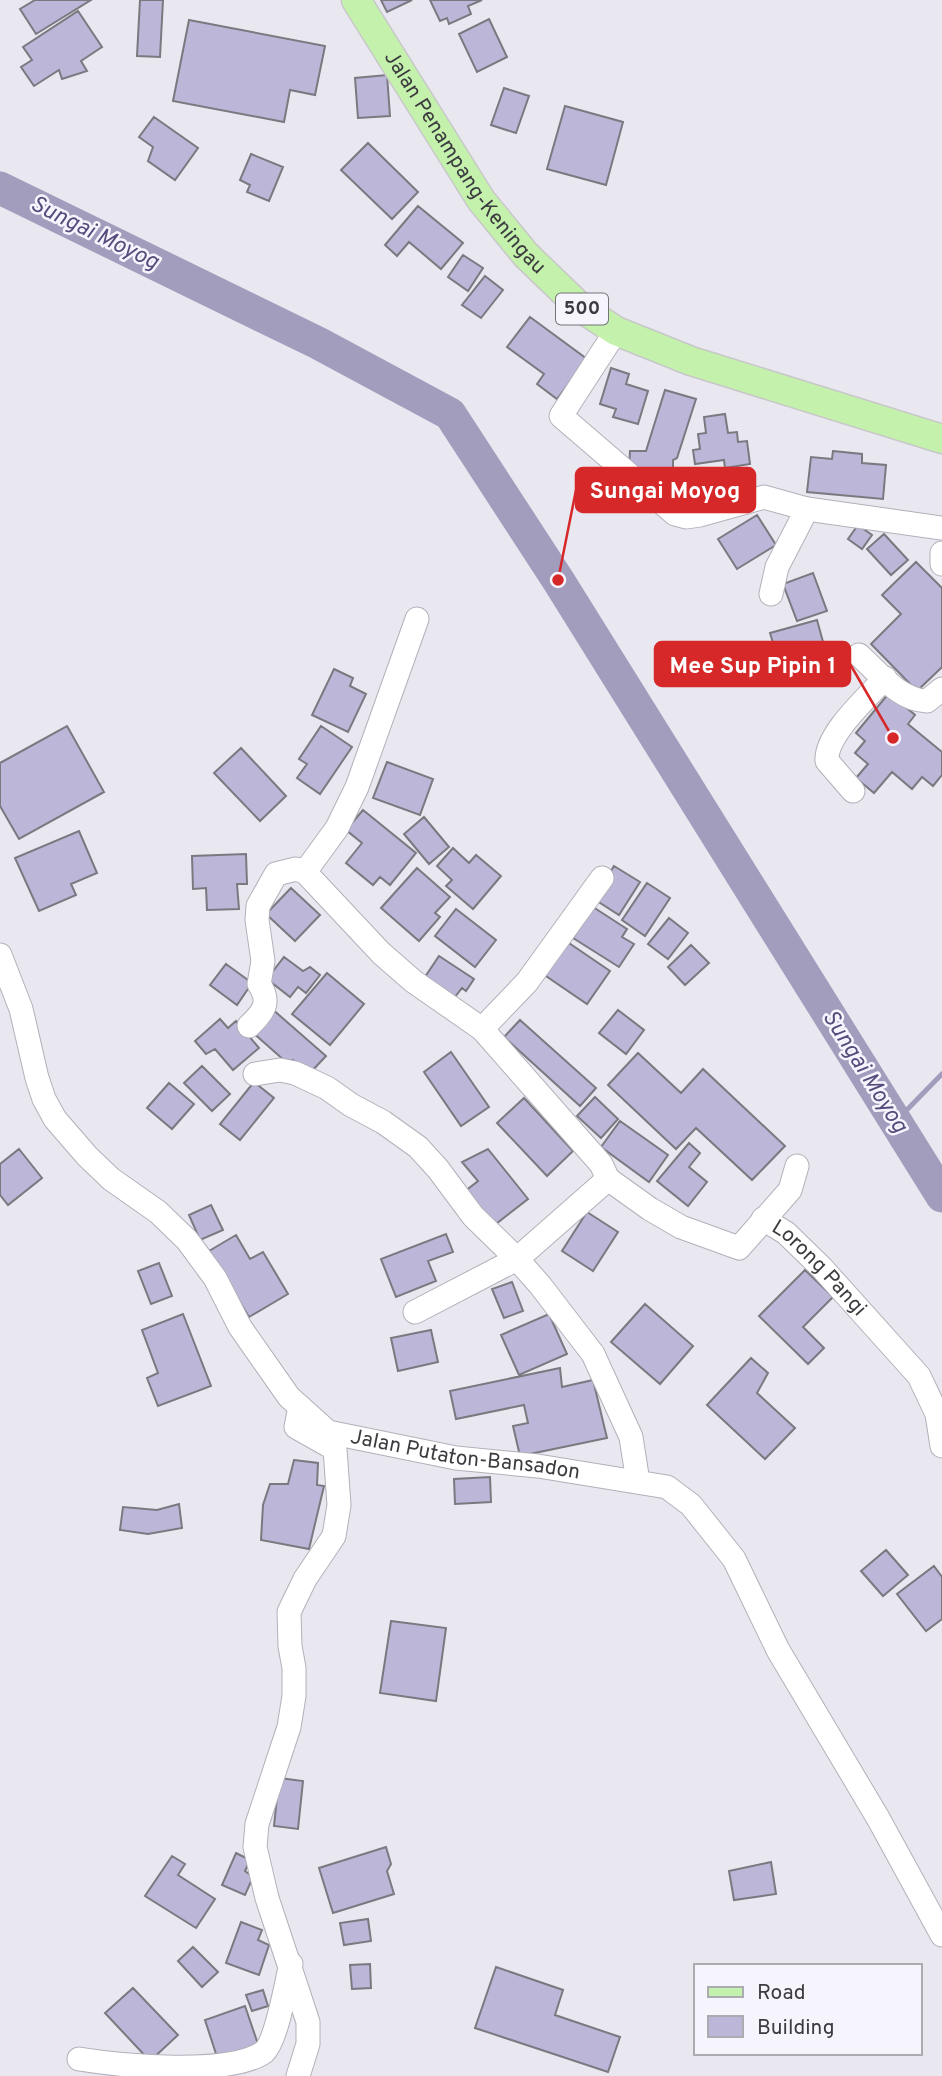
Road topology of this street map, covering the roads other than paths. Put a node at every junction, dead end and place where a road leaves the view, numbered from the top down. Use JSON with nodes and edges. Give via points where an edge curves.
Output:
{"nodes":[{"id":1,"x":356,"y":0,"type":"edge"},
{"id":2,"x":616,"y":331,"type":"junction"},
{"id":3,"x":942,"y":439,"type":"edge"},
{"id":4,"x":807,"y":509,"type":"junction"},
{"id":5,"x":942,"y":528,"type":"edge"},
{"id":6,"x":942,"y":553,"type":"edge"},
{"id":7,"x":942,"y":564,"type":"edge"},
{"id":8,"x":771,"y":594,"type":"dead end"},
{"id":9,"x":416,"y":619,"type":"dead end"},
{"id":10,"x":859,"y":655,"type":"dead end"},
{"id":11,"x":885,"y":678,"type":"junction"},
{"id":12,"x":942,"y":689,"type":"edge"},
{"id":13,"x":853,"y":791,"type":"dead end"},
{"id":14,"x":305,"y":872,"type":"junction"},
{"id":15,"x":602,"y":878,"type":"dead end"},
{"id":16,"x":0,"y":956,"type":"edge"},
{"id":17,"x":249,"y":1026,"type":"dead end"},
{"id":18,"x":482,"y":1029,"type":"junction"},
{"id":19,"x":255,"y":1074,"type":"dead end"},
{"id":20,"x":797,"y":1167,"type":"dead end"},
{"id":21,"x":608,"y":1179,"type":"junction"},
{"id":22,"x":763,"y":1219,"type":"junction"},
{"id":23,"x":517,"y":1259,"type":"junction"},
{"id":24,"x":415,"y":1312,"type":"dead end"},
{"id":25,"x":300,"y":1407,"type":"junction"},
{"id":26,"x":942,"y":1446,"type":"edge"},
{"id":27,"x":638,"y":1482,"type":"junction"},
{"id":28,"x":942,"y":1936,"type":"edge"},
{"id":29,"x":291,"y":1964,"type":"junction"},
{"id":30,"x":79,"y":2059,"type":"dead end"},
{"id":31,"x":298,"y":2076,"type":"edge"}],
"edges":[{"from":1,"to":2,"type":"main road","name":"Jalan Penampang-Keningau","number":"500","via":[[501,226],[581,308]]},
{"from":2,"to":3,"type":"main road","name":"Jalan Penampang-Keningau","number":"500","via":[[691,361]]},
{"from":2,"to":4,"type":"street","via":[[561,416],[675,514],[700,515],[764,497]]},
{"from":4,"to":5,"type":"street"},
{"from":4,"to":8,"type":"street","via":[[776,567]]},
{"from":6,"to":7,"type":"street"},
{"from":9,"to":14,"type":"street","via":[[357,787],[337,828]]},
{"from":10,"to":11,"type":"street"},
{"from":11,"to":12,"type":"street","via":[[916,701],[927,701]]},
{"from":11,"to":13,"type":"street","via":[[827,750],[827,761]]},
{"from":14,"to":17,"type":"street","via":[[296,869],[276,874],[258,906],[263,961],[259,984],[266,1002]]},
{"from":14,"to":18,"type":"street","via":[[389,960]]},
{"from":15,"to":18,"type":"street","via":[[527,982]]},
{"from":16,"to":25,"type":"street","name":"Jalan Putaton-Bansadon","via":[[21,1009],[44,1099],[55,1119],[111,1179],[158,1212],[187,1240],[215,1278],[240,1327]]},
{"from":18,"to":21,"type":"street","via":[[601,1164]]},
{"from":19,"to":23,"type":"street","via":[[295,1073],[402,1135],[418,1147],[473,1216]]},
{"from":20,"to":22,"type":"street","via":[[790,1191]]},
{"from":21,"to":22,"type":"street","name":"Lorong Pangi","via":[[681,1227],[739,1248]]},
{"from":21,"to":23,"type":"street"},
{"from":22,"to":26,"type":"street","name":"Lorong Pangi","via":[[786,1233],[822,1268],[919,1376],[937,1414]]},
{"from":23,"to":24,"type":"street"},
{"from":23,"to":27,"type":"street","via":[[593,1354],[631,1437]]},
{"from":25,"to":27,"type":"street","name":"Jalan Putaton-Bansadon","via":[[328,1432],[456,1458]]},
{"from":25,"to":29,"type":"street","via":[[296,1427],[335,1449],[339,1505],[334,1536],[289,1612],[294,1696],[289,1727],[257,1824],[255,1847],[267,1898]]},
{"from":27,"to":28,"type":"street","name":"Jalan Putaton-Bansadon","via":[[667,1487],[691,1505],[734,1559],[778,1650]]},
{"from":29,"to":30,"type":"street","via":[[273,2037],[264,2051],[242,2063],[219,2068],[136,2068]]},
{"from":29,"to":31,"type":"street","via":[[308,2022],[308,2044]]}]}
